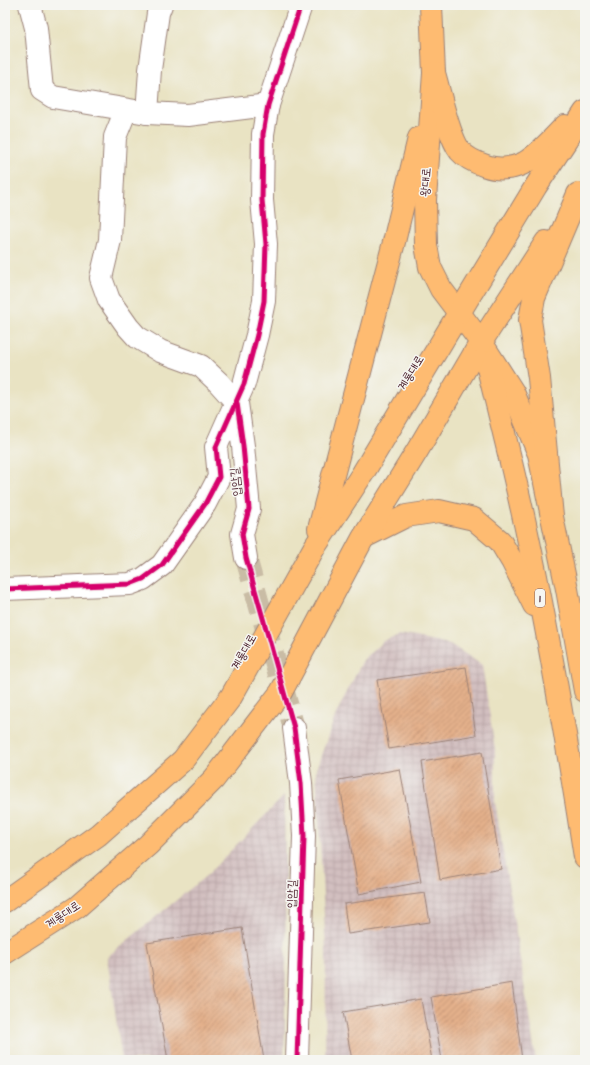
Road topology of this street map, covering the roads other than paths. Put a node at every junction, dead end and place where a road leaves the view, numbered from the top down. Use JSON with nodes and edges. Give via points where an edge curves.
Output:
{"nodes":[{"id":1,"x":30,"y":5,"type":"edge"},
{"id":2,"x":161,"y":5,"type":"edge"},
{"id":3,"x":301,"y":5,"type":"edge"},
{"id":4,"x":431,"y":5,"type":"edge"},
{"id":5,"x":434,"y":73,"type":"junction"},
{"id":6,"x":268,"y":104,"type":"junction"},
{"id":7,"x":585,"y":107,"type":"edge"},
{"id":8,"x":126,"y":110,"type":"junction"},
{"id":9,"x":585,"y":112,"type":"edge"},
{"id":10,"x":147,"y":113,"type":"junction"},
{"id":11,"x":581,"y":188,"type":"edge"},
{"id":12,"x":459,"y":312,"type":"junction"},
{"id":13,"x":481,"y":342,"type":"junction"},
{"id":14,"x":237,"y":403,"type":"junction"},
{"id":15,"x":552,"y":517,"type":"junction"},
{"id":16,"x":363,"y":538,"type":"junction"},
{"id":17,"x":314,"y":548,"type":"junction"},
{"id":18,"x":246,"y":558,"type":"tunnel mouth"},
{"id":19,"x":5,"y":589,"type":"edge"},
{"id":20,"x":546,"y":628,"type":"junction"},
{"id":21,"x":585,"y":691,"type":"edge"},
{"id":22,"x":294,"y":728,"type":"tunnel mouth"},
{"id":23,"x":585,"y":856,"type":"edge"},
{"id":24,"x":5,"y":901,"type":"edge"},
{"id":25,"x":5,"y":953,"type":"edge"},
{"id":26,"x":296,"y":1060,"type":"edge"}],
"edges":[{"from":1,"to":8,"type":"street","via":[[36,28],[42,90],[53,97]]},
{"from":2,"to":10,"type":"street","via":[[151,63]]},
{"from":3,"to":6,"type":"street"},
{"from":4,"to":5,"type":"main road","name":"왕대로"},
{"from":5,"to":7,"type":"main road","via":[[452,136],[460,152],[476,163],[491,168],[505,169],[522,164]]},
{"from":5,"to":12,"type":"main road","name":"왕대로","via":[[425,200],[426,245],[430,268],[441,289]]},
{"from":5,"to":17,"type":"main road","via":[[392,253]]},
{"from":6,"to":10,"type":"street","via":[[188,115]]},
{"from":6,"to":14,"type":"street","via":[[263,134],[262,200],[266,244],[264,301]]},
{"from":8,"to":10,"type":"street"},
{"from":8,"to":14,"type":"street","via":[[115,137],[110,240],[101,278],[109,300],[137,337],[160,351],[201,366]]},
{"from":9,"to":12,"type":"main road","name":"계룡대로","via":[[536,186]]},
{"from":11,"to":13,"type":"main road","name":"계룡대로"},
{"from":11,"to":15,"type":"main road","via":[[534,298],[530,320],[539,378]]},
{"from":12,"to":13,"type":"main road","name":"왕대로"},
{"from":12,"to":17,"type":"main road","name":"계룡대로"},
{"from":13,"to":15,"type":"main road","name":"왕대로","via":[[513,392],[539,454]]},
{"from":13,"to":16,"type":"main road","name":"계룡대로"},
{"from":13,"to":20,"type":"main road","number":"1","via":[[526,529]]},
{"from":14,"to":18,"type":"street","name":"입암길","via":[[249,509],[242,534]]},
{"from":14,"to":19,"type":"street","via":[[216,447],[220,477],[205,504],[162,565],[143,579],[130,584]]},
{"from":15,"to":21,"type":"main road"},
{"from":16,"to":20,"type":"main road","via":[[406,516],[440,511],[474,519],[500,541]]},
{"from":16,"to":25,"type":"main road","name":"계룡대로","via":[[281,692],[214,779],[148,845],[78,907]]},
{"from":17,"to":24,"type":"main road","name":"계룡대로","via":[[231,697],[183,760],[98,835]]},
{"from":20,"to":23,"type":"main road","number":"1"},
{"from":22,"to":26,"type":"street","name":"입암길","via":[[304,836]]}]}
